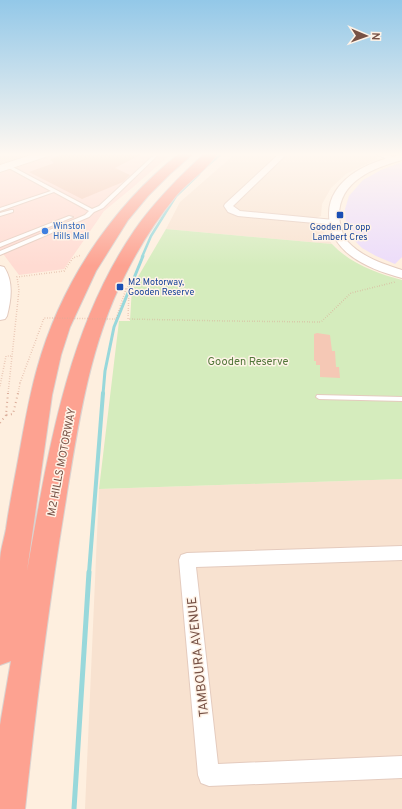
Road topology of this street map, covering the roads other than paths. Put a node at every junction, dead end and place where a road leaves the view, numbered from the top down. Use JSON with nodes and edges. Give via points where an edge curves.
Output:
{"nodes":[{"id":1,"x":54,"y":191,"type":"joint"},
{"id":2,"x":117,"y":191,"type":"edge"},
{"id":3,"x":147,"y":191,"type":"edge"},
{"id":4,"x":172,"y":191,"type":"edge"},
{"id":5,"x":244,"y":191,"type":"edge"},
{"id":6,"x":341,"y":191,"type":"edge"},
{"id":7,"x":18,"y":204,"type":"junction"},
{"id":8,"x":0,"y":210,"type":"edge"},
{"id":9,"x":92,"y":211,"type":"junction"},
{"id":10,"x":0,"y":215,"type":"edge"},
{"id":11,"x":71,"y":217,"type":"dead end"},
{"id":12,"x":334,"y":223,"type":"junction"},
{"id":13,"x":0,"y":245,"type":"edge"},
{"id":14,"x":0,"y":253,"type":"edge"},
{"id":15,"x":0,"y":270,"type":"edge"},
{"id":16,"x":399,"y":278,"type":"edge"},
{"id":17,"x":3,"y":288,"type":"edge"},
{"id":18,"x":0,"y":316,"type":"edge"},
{"id":19,"x":319,"y":397,"type":"dead end"},
{"id":20,"x":402,"y":399,"type":"edge"},
{"id":21,"x":402,"y":553,"type":"edge"},
{"id":22,"x":0,"y":650,"type":"edge"},
{"id":23,"x":402,"y":767,"type":"edge"},
{"id":24,"x":6,"y":809,"type":"edge"}],
"edges":[{"from":1,"to":7,"type":"lane"},
{"from":1,"to":9,"type":"lane"},
{"from":2,"to":9,"type":"lane"},
{"from":3,"to":22,"type":"highway","via":[[100,251],[62,324],[51,357],[40,403]]},
{"from":4,"to":24,"type":"highway","name":"M2 HILLS MOTORWAY","via":[[133,243],[107,292],[84,357],[72,404],[43,558],[22,686]]},
{"from":5,"to":12,"type":"street","via":[[228,206],[231,210],[238,213]]},
{"from":6,"to":12,"type":"street","via":[[333,209]]},
{"from":7,"to":8,"type":"lane"},
{"from":7,"to":10,"type":"lane","via":[[18,209]]},
{"from":9,"to":14,"type":"lane","via":[[87,216]]},
{"from":11,"to":13,"type":"lane"},
{"from":12,"to":16,"type":"street","via":[[340,239],[352,251]]},
{"from":15,"to":17,"type":"street","via":[[4,277]]},
{"from":17,"to":18,"type":"street"},
{"from":19,"to":20,"type":"lane"},
{"from":21,"to":23,"type":"street","name":"TAMBOURA AVENUE","via":[[188,560],[209,775]]}]}
